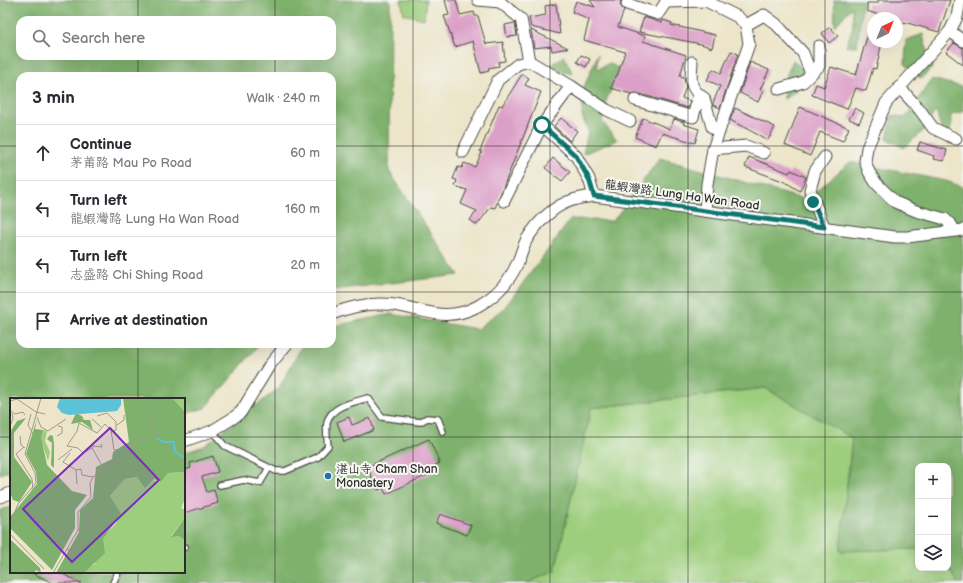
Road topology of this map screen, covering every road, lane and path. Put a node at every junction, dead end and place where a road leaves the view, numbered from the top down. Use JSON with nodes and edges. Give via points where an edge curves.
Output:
{"nodes":[{"id":1,"x":478,"y":0,"type":"edge"},
{"id":2,"x":960,"y":0,"type":"edge"},
{"id":3,"x":500,"y":1,"type":"edge"},
{"id":4,"x":666,"y":1,"type":"edge"},
{"id":5,"x":627,"y":4,"type":"dead end"},
{"id":6,"x":746,"y":25,"type":"junction"},
{"id":7,"x":950,"y":31,"type":"junction"},
{"id":8,"x":963,"y":42,"type":"edge"},
{"id":9,"x":819,"y":46,"type":"dead end"},
{"id":10,"x":529,"y":61,"type":"junction"},
{"id":11,"x":692,"y":62,"type":"dead end"},
{"id":12,"x":811,"y":74,"type":"junction"},
{"id":13,"x":571,"y":86,"type":"junction"},
{"id":14,"x":899,"y":87,"type":"junction"},
{"id":15,"x":779,"y":89,"type":"dead end"},
{"id":16,"x":699,"y":94,"type":"junction"},
{"id":17,"x":635,"y":100,"type":"dead end"},
{"id":18,"x":630,"y":121,"type":"dead end"},
{"id":19,"x":542,"y":125,"type":"junction"},
{"id":20,"x":719,"y":132,"type":"junction"},
{"id":21,"x":956,"y":139,"type":"dead end"},
{"id":22,"x":714,"y":149,"type":"junction"},
{"id":23,"x":463,"y":152,"type":"dead end"},
{"id":24,"x":764,"y":153,"type":"dead end"},
{"id":25,"x":825,"y":157,"type":"dead end"},
{"id":26,"x":594,"y":196,"type":"junction"},
{"id":27,"x":504,"y":201,"type":"dead end"},
{"id":28,"x":705,"y":211,"type":"junction"},
{"id":29,"x":824,"y":227,"type":"junction"},
{"id":30,"x":959,"y":231,"type":"edge"},
{"id":31,"x":336,"y":313,"type":"edge"},
{"id":32,"x":284,"y":348,"type":"edge"},
{"id":33,"x":212,"y":431,"type":"junction"},
{"id":34,"x":443,"y":432,"type":"dead end"},
{"id":35,"x":185,"y":441,"type":"edge"},
{"id":36,"x":269,"y":468,"type":"junction"},
{"id":37,"x":220,"y":485,"type":"dead end"},
{"id":38,"x":10,"y":493,"type":"edge"},
{"id":39,"x":0,"y":496,"type":"edge"},
{"id":40,"x":118,"y":573,"type":"edge"},
{"id":41,"x":113,"y":583,"type":"edge"}],
"edges":[{"from":1,"to":3,"type":"street"},
{"from":2,"to":7,"type":"street","via":[[957,17]]},
{"from":3,"to":10,"type":"street","via":[[521,19]]},
{"from":4,"to":5,"type":"street","via":[[658,14]]},
{"from":4,"to":6,"type":"street","via":[[706,1],[738,17]]},
{"from":6,"to":12,"type":"street","via":[[764,15],[776,24],[803,53]]},
{"from":6,"to":20,"type":"street","via":[[750,44]]},
{"from":7,"to":8,"type":"street"},
{"from":7,"to":14,"type":"street"},
{"from":9,"to":12,"type":"street","via":[[819,66]]},
{"from":10,"to":13,"type":"street"},
{"from":10,"to":23,"type":"street","via":[[518,64],[498,80]]},
{"from":11,"to":16,"type":"street","via":[[691,82]]},
{"from":12,"to":15,"type":"street","via":[[803,82]]},
{"from":13,"to":18,"type":"street","via":[[607,110]]},
{"from":13,"to":19,"type":"street"},
{"from":14,"to":21,"type":"street","via":[[933,128]]},
{"from":14,"to":30,"type":"street","via":[[880,115],[867,148],[867,168],[876,183],[895,202],[945,219]]},
{"from":16,"to":17,"type":"street","via":[[693,117]]},
{"from":16,"to":20,"type":"street","via":[[704,98],[712,127]]},
{"from":19,"to":26,"type":"street","via":[[576,156],[589,179]]},
{"from":19,"to":27,"type":"street"},
{"from":20,"to":22,"type":"street"},
{"from":22,"to":24,"type":"street","via":[[746,146]]},
{"from":22,"to":28,"type":"street"},
{"from":25,"to":29,"type":"street","via":[[815,171],[810,190]]},
{"from":26,"to":28,"type":"street","name":"龍蝦灣路 Lung Ha Wan Road"},
{"from":26,"to":31,"type":"street","name":"龍蝦灣路 Lung Ha Wan Road","via":[[571,200],[540,222],[527,240],[505,284],[486,301],[468,310],[433,314],[382,304],[360,306]]},
{"from":28,"to":29,"type":"street","name":"龍蝦灣路 Lung Ha Wan Road"},
{"from":29,"to":30,"type":"street","name":"龍蝦灣路 Lung Ha Wan Road","via":[[901,237]]},
{"from":32,"to":33,"type":"street","via":[[269,366],[241,412]]},
{"from":33,"to":35,"type":"street"},
{"from":33,"to":36,"type":"lane","via":[[225,446]]},
{"from":34,"to":36,"type":"lane","via":[[438,419],[427,418],[420,422],[382,418],[368,398],[344,405],[331,413],[327,423],[328,446],[318,457],[285,471]]},
{"from":36,"to":37,"type":"lane","via":[[260,483],[244,480]]},
{"from":38,"to":39,"type":"street"},
{"from":40,"to":41,"type":"lane"}]}
